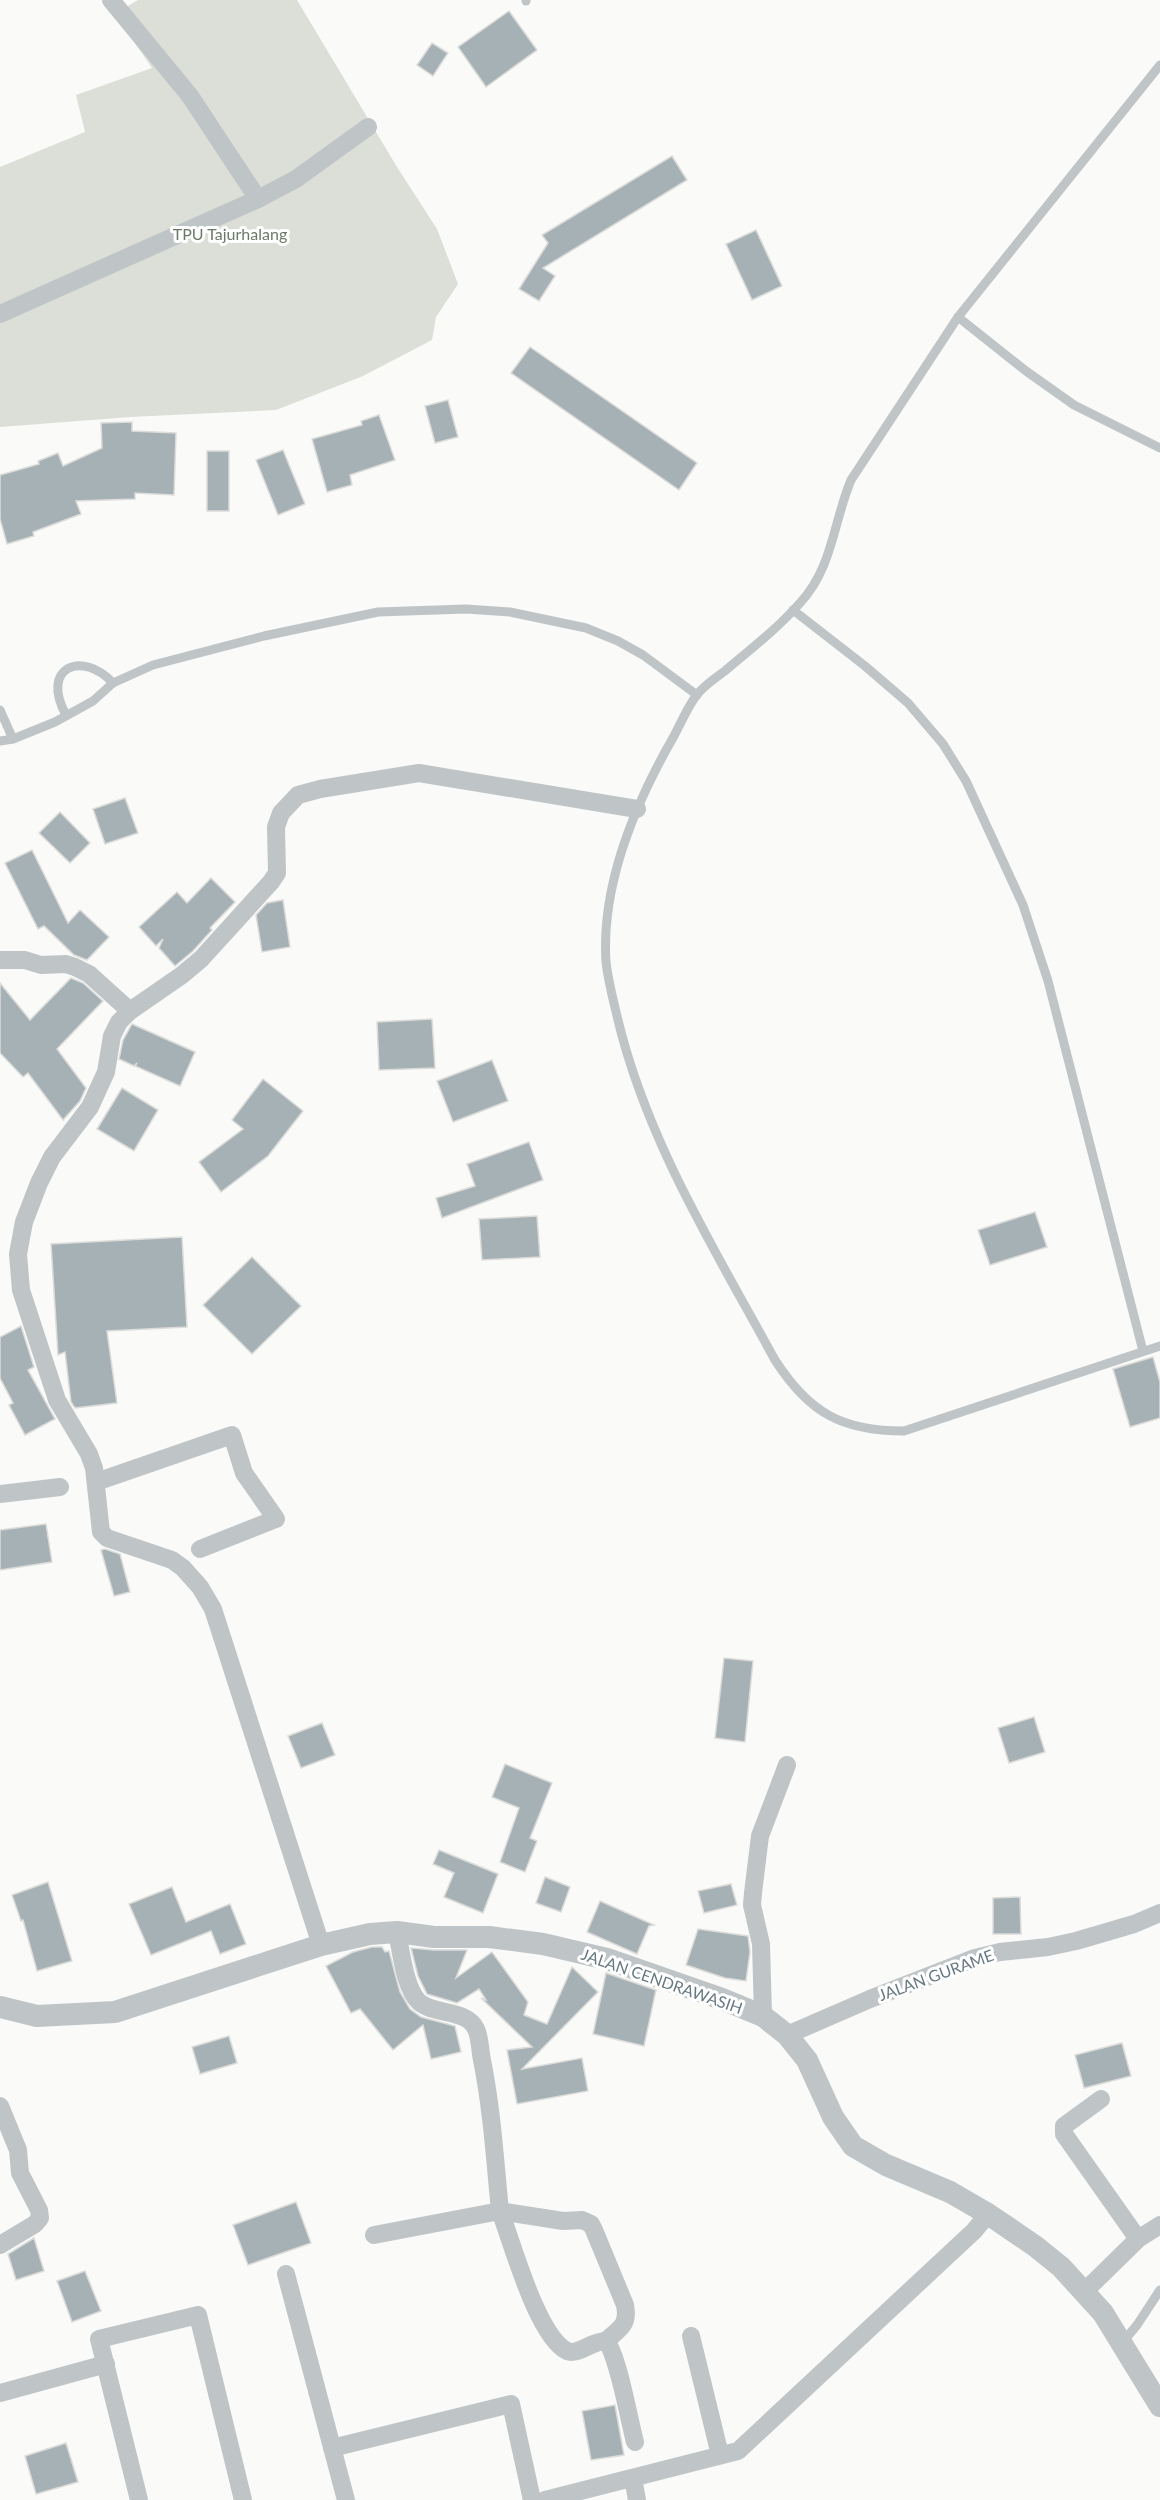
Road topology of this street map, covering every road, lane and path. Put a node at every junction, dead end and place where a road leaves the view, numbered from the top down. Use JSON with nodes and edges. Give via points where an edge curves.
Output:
{"nodes":[{"id":1,"x":111,"y":0,"type":"edge"},
{"id":2,"x":1160,"y":65,"type":"edge"},
{"id":3,"x":368,"y":127,"type":"dead end"},
{"id":4,"x":258,"y":199,"type":"junction"},
{"id":5,"x":0,"y":315,"type":"edge"},
{"id":6,"x":958,"y":317,"type":"junction"},
{"id":7,"x":1160,"y":448,"type":"edge"},
{"id":8,"x":793,"y":610,"type":"junction"},
{"id":9,"x":113,"y":683,"type":"junction"},
{"id":10,"x":697,"y":695,"type":"junction"},
{"id":11,"x":0,"y":710,"type":"edge"},
{"id":12,"x":66,"y":715,"type":"junction"},
{"id":13,"x":13,"y":739,"type":"junction"},
{"id":14,"x":0,"y":741,"type":"edge"},
{"id":15,"x":637,"y":809,"type":"junction"},
{"id":16,"x":0,"y":960,"type":"edge"},
{"id":17,"x":130,"y":1011,"type":"junction"},
{"id":18,"x":1160,"y":1346,"type":"edge"},
{"id":19,"x":1143,"y":1351,"type":"junction"},
{"id":20,"x":96,"y":1482,"type":"junction"},
{"id":21,"x":60,"y":1487,"type":"dead end"},
{"id":22,"x":0,"y":1494,"type":"edge"},
{"id":23,"x":200,"y":1550,"type":"dead end"},
{"id":24,"x":787,"y":1765,"type":"dead end"},
{"id":25,"x":1160,"y":1913,"type":"edge"},
{"id":26,"x":397,"y":1932,"type":"junction"},
{"id":27,"x":321,"y":1945,"type":"junction"},
{"id":28,"x":0,"y":2007,"type":"edge"},
{"id":29,"x":763,"y":2016,"type":"junction"},
{"id":30,"x":787,"y":2035,"type":"junction"},
{"id":31,"x":1101,"y":2099,"type":"dead end"},
{"id":32,"x":0,"y":2106,"type":"edge"},
{"id":33,"x":500,"y":2211,"type":"junction"},
{"id":34,"x":988,"y":2214,"type":"junction"},
{"id":35,"x":1160,"y":2225,"type":"edge"},
{"id":36,"x":374,"y":2235,"type":"dead end"},
{"id":37,"x":1138,"y":2240,"type":"junction"},
{"id":38,"x":0,"y":2245,"type":"edge"},
{"id":39,"x":286,"y":2274,"type":"dead end"},
{"id":40,"x":1160,"y":2290,"type":"edge"},
{"id":41,"x":1085,"y":2291,"type":"junction"},
{"id":42,"x":691,"y":2336,"type":"dead end"},
{"id":43,"x":606,"y":2341,"type":"junction"},
{"id":44,"x":1122,"y":2343,"type":"junction"},
{"id":45,"x":106,"y":2364,"type":"junction"},
{"id":46,"x":0,"y":2393,"type":"edge"},
{"id":47,"x":1160,"y":2406,"type":"edge"},
{"id":48,"x":635,"y":2442,"type":"dead end"},
{"id":49,"x":332,"y":2448,"type":"junction"},
{"id":50,"x":720,"y":2455,"type":"junction"},
{"id":51,"x":633,"y":2478,"type":"junction"},
{"id":52,"x":139,"y":2500,"type":"edge"},
{"id":53,"x":243,"y":2500,"type":"edge"},
{"id":54,"x":346,"y":2500,"type":"edge"},
{"id":55,"x":532,"y":2500,"type":"edge"},
{"id":56,"x":545,"y":2500,"type":"edge"},
{"id":57,"x":637,"y":2500,"type":"edge"}],
"edges":[{"from":1,"to":4,"type":"street","via":[[190,96]]},
{"from":2,"to":6,"type":"lane"},
{"from":3,"to":4,"type":"street","via":[[296,179]]},
{"from":4,"to":5,"type":"street"},
{"from":6,"to":7,"type":"lane","via":[[1074,405]]},
{"from":6,"to":8,"type":"lane","via":[[851,480],[825,567]]},
{"from":8,"to":10,"type":"lane"},
{"from":8,"to":19,"type":"lane","via":[[908,703],[943,744],[966,781],[1023,905],[1048,981]]},
{"from":9,"to":10,"type":"lane","via":[[153,665],[336,619],[378,612],[466,609],[510,612],[586,628],[643,655]]},
{"from":9,"to":12,"type":"lane","via":[[93,701]]},
{"from":9,"to":12,"type":"lane","via":[[92,668],[71,667],[59,678],[56,691]]},
{"from":10,"to":15,"type":"lane","via":[[654,770]]},
{"from":11,"to":13,"type":"lane"},
{"from":12,"to":13,"type":"lane"},
{"from":13,"to":14,"type":"lane"},
{"from":15,"to":17,"type":"street","via":[[419,773],[298,795],[281,813],[276,827],[277,873],[271,882],[201,959]]},
{"from":15,"to":19,"type":"lane","via":[[607,914],[606,964],[627,1057],[681,1184],[791,1385],[808,1402],[859,1428],[904,1431]]},
{"from":16,"to":17,"type":"street","via":[[75,967],[89,974]]},
{"from":17,"to":20,"type":"street","via":[[112,1036],[106,1071],[90,1107],[51,1157],[39,1183],[24,1222],[18,1254],[21,1290],[57,1400],[90,1454]]},
{"from":18,"to":19,"type":"lane"},
{"from":20,"to":23,"type":"street","via":[[232,1436],[244,1473],[276,1519]]},
{"from":20,"to":27,"type":"street","via":[[101,1532],[107,1538],[172,1560],[191,1576],[213,1609]]},
{"from":21,"to":22,"type":"street"},
{"from":24,"to":29,"type":"street","via":[[760,1836],[753,1893],[761,1944]]},
{"from":25,"to":30,"type":"street","name":"JALAN GURAME","via":[[1076,1941],[975,1958]]},
{"from":26,"to":27,"type":"street","name":"JALAN CENDRAWASIH"},
{"from":26,"to":29,"type":"street","name":"JALAN CENDRAWASIH","via":[[543,1944],[607,1959]]},
{"from":26,"to":33,"type":"street","via":[[407,1976],[419,2002],[469,2020],[476,2029],[488,2091]]},
{"from":27,"to":28,"type":"street","name":"JALAN CENDRAWASIH","via":[[115,2012],[36,2016]]},
{"from":29,"to":30,"type":"street","name":"JALAN CENDRAWASIH"},
{"from":30,"to":34,"type":"street","name":"JALAN CENDRAWASIH","via":[[807,2060],[833,2117],[853,2146]]},
{"from":31,"to":37,"type":"street","via":[[1064,2126],[1064,2134]]},
{"from":32,"to":38,"type":"street","via":[[18,2151],[20,2173],[40,2218]]},
{"from":33,"to":36,"type":"street"},
{"from":33,"to":43,"type":"street","via":[[531,2300],[545,2326],[567,2351]]},
{"from":33,"to":43,"type":"street","via":[[591,2224],[627,2316],[625,2324]]},
{"from":34,"to":41,"type":"street","name":"JALAN CENDRAWASIH","via":[[1035,2246]]},
{"from":34,"to":50,"type":"street","via":[[738,2451]]},
{"from":35,"to":37,"type":"street"},
{"from":37,"to":41,"type":"street"},
{"from":39,"to":49,"type":"street"},
{"from":40,"to":44,"type":"lane"},
{"from":41,"to":44,"type":"street","name":"JALAN CENDRAWASIH"},
{"from":42,"to":50,"type":"street"},
{"from":43,"to":48,"type":"street","via":[[617,2364]]},
{"from":44,"to":47,"type":"street","name":"JALAN CENDRAWASIH"},
{"from":45,"to":46,"type":"street"},
{"from":45,"to":52,"type":"street"},
{"from":45,"to":53,"type":"street","via":[[99,2339],[198,2315]]},
{"from":49,"to":54,"type":"street"},
{"from":49,"to":55,"type":"street","via":[[511,2404]]},
{"from":50,"to":51,"type":"street"},
{"from":51,"to":56,"type":"street"},
{"from":51,"to":57,"type":"street"}]}
